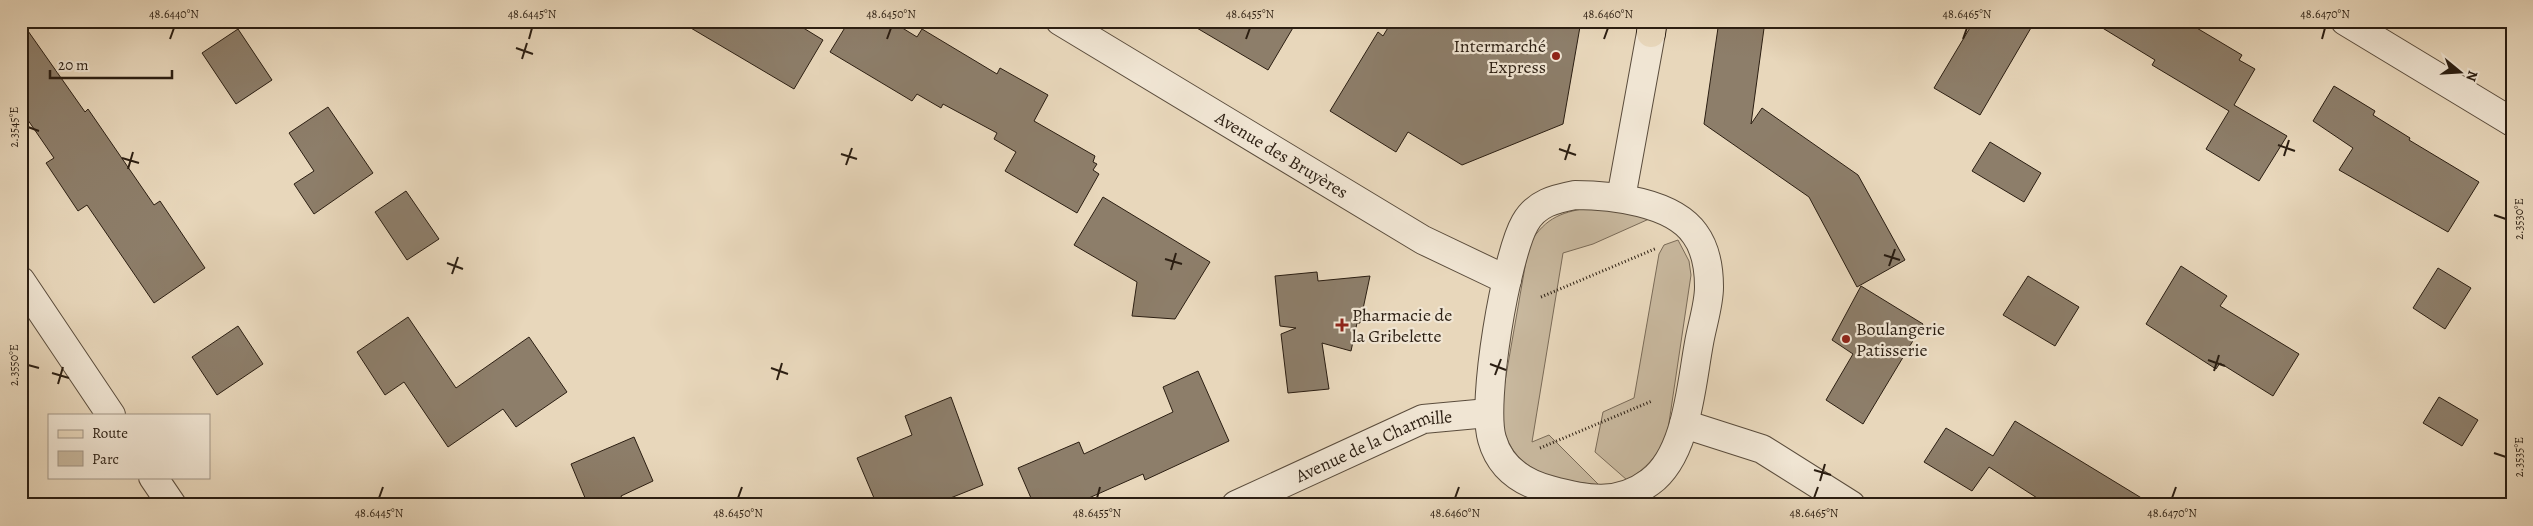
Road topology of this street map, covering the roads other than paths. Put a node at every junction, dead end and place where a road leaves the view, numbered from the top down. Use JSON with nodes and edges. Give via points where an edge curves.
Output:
{"nodes":[{"id":1,"x":1060,"y":21,"type":"edge"},
{"id":2,"x":2345,"y":21,"type":"edge"},
{"id":3,"x":1652,"y":27,"type":"edge"},
{"id":4,"x":2512,"y":122,"type":"edge"},
{"id":5,"x":1621,"y":198,"type":"junction"},
{"id":6,"x":1507,"y":280,"type":"junction"},
{"id":7,"x":21,"y":281,"type":"edge"},
{"id":8,"x":1488,"y":413,"type":"junction"},
{"id":9,"x":110,"y":414,"type":"edge"},
{"id":10,"x":1684,"y":424,"type":"junction"},
{"id":11,"x":154,"y":478,"type":"edge"},
{"id":12,"x":1566,"y":500,"type":"edge"},
{"id":13,"x":172,"y":505,"type":"edge"},
{"id":14,"x":1236,"y":505,"type":"edge"},
{"id":15,"x":1852,"y":505,"type":"edge"}],
"edges":[{"from":1,"to":6,"type":"street","name":"Avenue des Bruyères","via":[[1423,240]]},
{"from":2,"to":4,"type":"street"},
{"from":3,"to":5,"type":"street"},
{"from":5,"to":6,"type":"street","via":[[1575,194],[1538,207],[1525,222],[1516,243]]},
{"from":5,"to":10,"type":"street","via":[[1653,206],[1681,219],[1695,233],[1706,254],[1709,288]]},
{"from":6,"to":8,"type":"street"},
{"from":7,"to":9,"type":"street"},
{"from":8,"to":12,"type":"street","via":[[1495,450],[1504,464],[1521,479]]},
{"from":8,"to":14,"type":"street","name":"Avenue de la Charmille","via":[[1424,419]]},
{"from":10,"to":12,"type":"street","via":[[1664,469],[1650,482],[1630,494],[1607,500]]},
{"from":10,"to":15,"type":"street","via":[[1762,449]]},
{"from":11,"to":13,"type":"street"}]}
